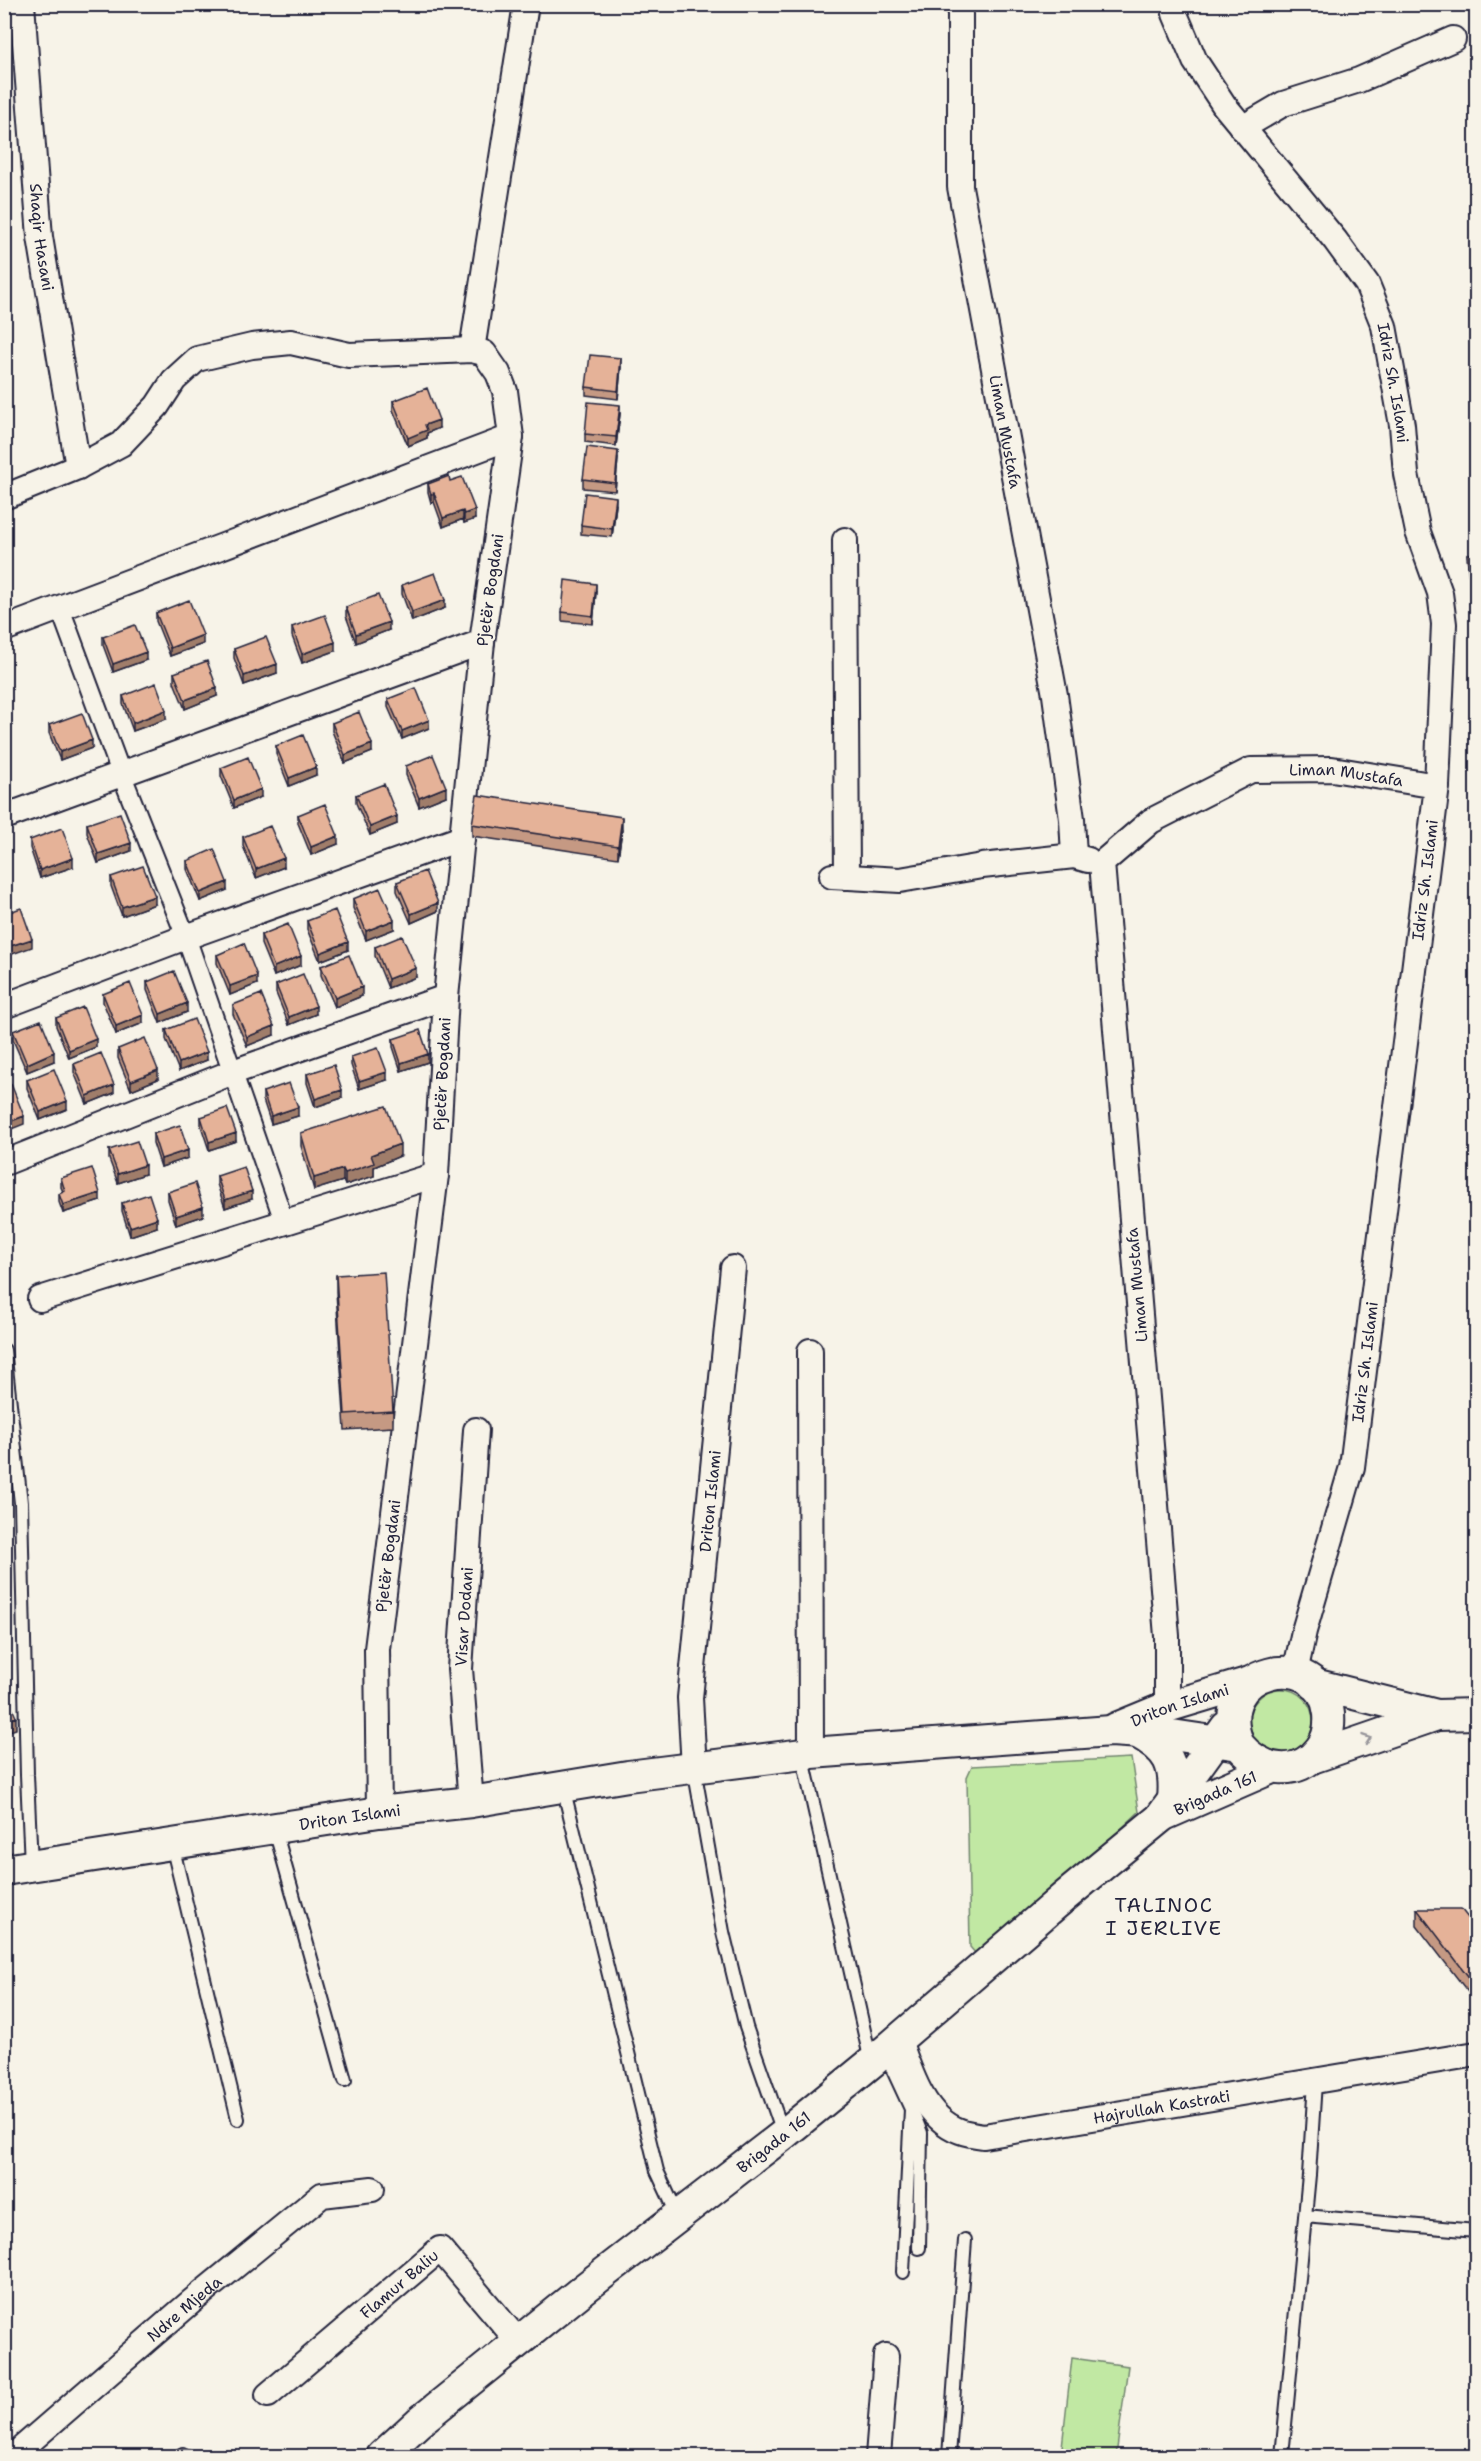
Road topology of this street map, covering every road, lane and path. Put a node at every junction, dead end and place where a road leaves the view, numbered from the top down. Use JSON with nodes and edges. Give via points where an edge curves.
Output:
{"nodes":[{"id":1,"x":22,"y":4,"type":"edge"},
{"id":2,"x":526,"y":4,"type":"edge"},
{"id":3,"x":960,"y":4,"type":"edge"},
{"id":4,"x":1175,"y":4,"type":"edge"},
{"id":5,"x":1453,"y":39,"type":"dead end"},
{"id":6,"x":1242,"y":128,"type":"junction"},
{"id":7,"x":472,"y":350,"type":"junction"},
{"id":8,"x":511,"y":437,"type":"junction"},
{"id":9,"x":78,"y":467,"type":"junction"},
{"id":10,"x":4,"y":498,"type":"edge"},
{"id":11,"x":845,"y":540,"type":"dead end"},
{"id":12,"x":60,"y":608,"type":"junction"},
{"id":13,"x":4,"y":629,"type":"edge"},
{"id":14,"x":482,"y":642,"type":"junction"},
{"id":15,"x":121,"y":773,"type":"junction"},
{"id":16,"x":1437,"y":786,"type":"junction"},
{"id":17,"x":4,"y":817,"type":"edge"},
{"id":18,"x":462,"y":838,"type":"junction"},
{"id":19,"x":1074,"y":856,"type":"junction"},
{"id":20,"x":1102,"y":863,"type":"junction"},
{"id":21,"x":186,"y":937,"type":"junction"},
{"id":22,"x":447,"y":997,"type":"junction"},
{"id":23,"x":4,"y":1006,"type":"edge"},
{"id":24,"x":233,"y":1072,"type":"junction"},
{"id":25,"x":4,"y":1163,"type":"edge"},
{"id":26,"x":436,"y":1175,"type":"junction"},
{"id":27,"x":284,"y":1221,"type":"junction"},
{"id":28,"x":733,"y":1268,"type":"dead end"},
{"id":29,"x":40,"y":1299,"type":"dead end"},
{"id":30,"x":4,"y":1350,"type":"edge"},
{"id":31,"x":810,"y":1352,"type":"dead end"},
{"id":32,"x":476,"y":1430,"type":"dead end"},
{"id":33,"x":1305,"y":1679,"type":"junction"},
{"id":34,"x":1250,"y":1682,"type":"junction"},
{"id":35,"x":1167,"y":1707,"type":"junction"},
{"id":36,"x":1476,"y":1714,"type":"edge"},
{"id":37,"x":1437,"y":1715,"type":"junction"},
{"id":38,"x":1124,"y":1732,"type":"junction"},
{"id":39,"x":1230,"y":1734,"type":"junction"},
{"id":40,"x":806,"y":1753,"type":"junction"},
{"id":41,"x":1312,"y":1758,"type":"junction"},
{"id":42,"x":694,"y":1768,"type":"junction"},
{"id":43,"x":1272,"y":1768,"type":"junction"},
{"id":44,"x":563,"y":1787,"type":"junction"},
{"id":45,"x":471,"y":1802,"type":"junction"},
{"id":46,"x":1166,"y":1809,"type":"junction"},
{"id":47,"x":379,"y":1812,"type":"junction"},
{"id":48,"x":275,"y":1830,"type":"junction"},
{"id":49,"x":172,"y":1845,"type":"junction"},
{"id":50,"x":18,"y":1868,"type":"edge"},
{"id":51,"x":885,"y":2052,"type":"junction"},
{"id":52,"x":1476,"y":2054,"type":"edge"},
{"id":53,"x":345,"y":2080,"type":"dead end"},
{"id":54,"x":1315,"y":2082,"type":"junction"},
{"id":55,"x":911,"y":2109,"type":"junction"},
{"id":56,"x":238,"y":2119,"type":"dead end"},
{"id":57,"x":783,"y":2135,"type":"junction"},
{"id":58,"x":372,"y":2189,"type":"dead end"},
{"id":59,"x":678,"y":2216,"type":"junction"},
{"id":60,"x":1305,"y":2216,"type":"junction"},
{"id":61,"x":1476,"y":2231,"type":"edge"},
{"id":62,"x":965,"y":2240,"type":"dead end"},
{"id":63,"x":919,"y":2248,"type":"dead end"},
{"id":64,"x":903,"y":2272,"type":"dead end"},
{"id":65,"x":519,"y":2342,"type":"junction"},
{"id":66,"x":886,"y":2356,"type":"dead end"},
{"id":67,"x":268,"y":2395,"type":"dead end"},
{"id":68,"x":13,"y":2457,"type":"edge"},
{"id":69,"x":382,"y":2457,"type":"edge"},
{"id":70,"x":878,"y":2457,"type":"edge"},
{"id":71,"x":949,"y":2457,"type":"edge"},
{"id":72,"x":1282,"y":2457,"type":"edge"}],
"edges":[{"from":1,"to":9,"type":"street","name":"Shaqir Hasani","via":[[40,237]]},
{"from":2,"to":7,"type":"street"},
{"from":3,"to":19,"type":"street","name":"Liman Mustafa","via":[[960,187],[1055,695]]},
{"from":4,"to":6,"type":"street","name":"Idriz Sh. Islami","via":[[1175,14],[1195,61]]},
{"from":5,"to":6,"type":"street","via":[[1359,80],[1282,104]]},
{"from":6,"to":16,"type":"street","name":"Idriz Sh. Islami","via":[[1367,284],[1384,326],[1418,532],[1440,593],[1444,624]]},
{"from":7,"to":8,"type":"street","name":"Pjetër Bogdani","via":[[484,353],[498,373],[505,391]]},
{"from":7,"to":9,"type":"street","via":[[349,355],[291,342],[252,346],[197,359],[174,380],[157,406],[121,444]]},
{"from":8,"to":12,"type":"street"},
{"from":8,"to":14,"type":"street","name":"Pjetër Bogdani"},
{"from":9,"to":10,"type":"street"},
{"from":11,"to":19,"type":"street","via":[[839,877],[900,880]]},
{"from":12,"to":13,"type":"street"},
{"from":12,"to":15,"type":"street"},
{"from":14,"to":15,"type":"street"},
{"from":14,"to":18,"type":"street","name":"Pjetër Bogdani"},
{"from":15,"to":17,"type":"street"},
{"from":15,"to":21,"type":"street"},
{"from":16,"to":20,"type":"street","name":"Liman Mustafa","via":[[1332,769],[1251,771],[1151,821]]},
{"from":16,"to":33,"type":"street","name":"Idriz Sh. Islami","via":[[1352,1467],[1305,1631]]},
{"from":18,"to":21,"type":"street"},
{"from":18,"to":22,"type":"street","name":"Pjetër Bogdani"},
{"from":19,"to":20,"type":"street"},
{"from":20,"to":35,"type":"street","name":"Liman Mustafa","via":[[1167,1636]]},
{"from":21,"to":23,"type":"street"},
{"from":21,"to":24,"type":"street"},
{"from":22,"to":24,"type":"street"},
{"from":22,"to":26,"type":"street","name":"Pjetër Bogdani"},
{"from":24,"to":25,"type":"street"},
{"from":24,"to":27,"type":"street"},
{"from":26,"to":27,"type":"street"},
{"from":26,"to":47,"type":"street","name":"Pjetër Bogdani","via":[[377,1649]]},
{"from":27,"to":29,"type":"street"},
{"from":28,"to":42,"type":"street","name":"Driton Islami","via":[[690,1698]]},
{"from":30,"to":50,"type":"lane","via":[[21,1503],[27,1775]]},
{"from":31,"to":40,"type":"street"},
{"from":32,"to":45,"type":"street","name":"Visar Dodani","via":[[460,1669]]},
{"from":33,"to":34,"type":"street","name":"Driton Islami","via":[[1276,1671]]},
{"from":33,"to":37,"type":"street","name":"Driton Islami"},
{"from":33,"to":41,"type":"street","via":[[1323,1695],[1329,1708],[1328,1735]]},
{"from":34,"to":35,"type":"street","name":"Driton Islami"},
{"from":34,"to":39,"type":"street","name":"Driton Islami","via":[[1235,1704]]},
{"from":35,"to":38,"type":"street","name":"Driton Islami"},
{"from":36,"to":37,"type":"street","name":"Driton Islami"},
{"from":41,"to":37,"type":"street","name":"Driton Islami","one_way":true},
{"from":38,"to":39,"type":"street","name":"Driton Islami"},
{"from":38,"to":40,"type":"street","name":"Driton Islami"},
{"from":38,"to":46,"type":"street","via":[[1155,1743],[1167,1755],[1174,1781]]},
{"from":39,"to":43,"type":"street","via":[[1254,1759]]},
{"from":39,"to":46,"type":"street","name":"Brigada 161"},
{"from":40,"to":42,"type":"street","name":"Driton Islami"},
{"from":40,"to":51,"type":"lane"},
{"from":41,"to":43,"type":"street","name":"Driton Islami","via":[[1293,1767]]},
{"from":42,"to":44,"type":"street","name":"Driton Islami"},
{"from":42,"to":57,"type":"lane","via":[[733,1974],[746,2027]]},
{"from":43,"to":46,"type":"street","name":"Brigada 161"},
{"from":44,"to":45,"type":"street","name":"Driton Islami"},
{"from":44,"to":59,"type":"lane","via":[[657,2170]]},
{"from":45,"to":47,"type":"street","name":"Driton Islami"},
{"from":46,"to":51,"type":"street","name":"Brigada 161"},
{"from":47,"to":48,"type":"street","name":"Driton Islami"},
{"from":48,"to":49,"type":"street","name":"Driton Islami"},
{"from":48,"to":53,"type":"lane"},
{"from":49,"to":50,"type":"street","name":"Driton Islami"},
{"from":49,"to":56,"type":"lane"},
{"from":51,"to":54,"type":"street","name":"Hajrullah Kastrati","via":[[935,2113],[959,2131],[984,2136]]},
{"from":51,"to":55,"type":"lane"},
{"from":51,"to":57,"type":"street","name":"Brigada 161"},
{"from":52,"to":54,"type":"street","name":"Hajrullah Kastrati"},
{"from":54,"to":60,"type":"lane"},
{"from":55,"to":63,"type":"lane","via":[[921,2133]]},
{"from":55,"to":64,"type":"lane"},
{"from":57,"to":59,"type":"street","name":"Brigada 161"},
{"from":58,"to":68,"type":"street","name":"Ndre Mjeda","via":[[322,2195],[191,2302]]},
{"from":59,"to":65,"type":"street","name":"Brigada 161"},
{"from":60,"to":61,"type":"lane"},
{"from":60,"to":72,"type":"lane"},
{"from":62,"to":71,"type":"lane"},
{"from":65,"to":67,"type":"street","name":"Flamur Baliu","via":[[440,2249]]},
{"from":65,"to":69,"type":"street","name":"Brigada 161","via":[[419,2422]]},
{"from":66,"to":70,"type":"street"}]}
